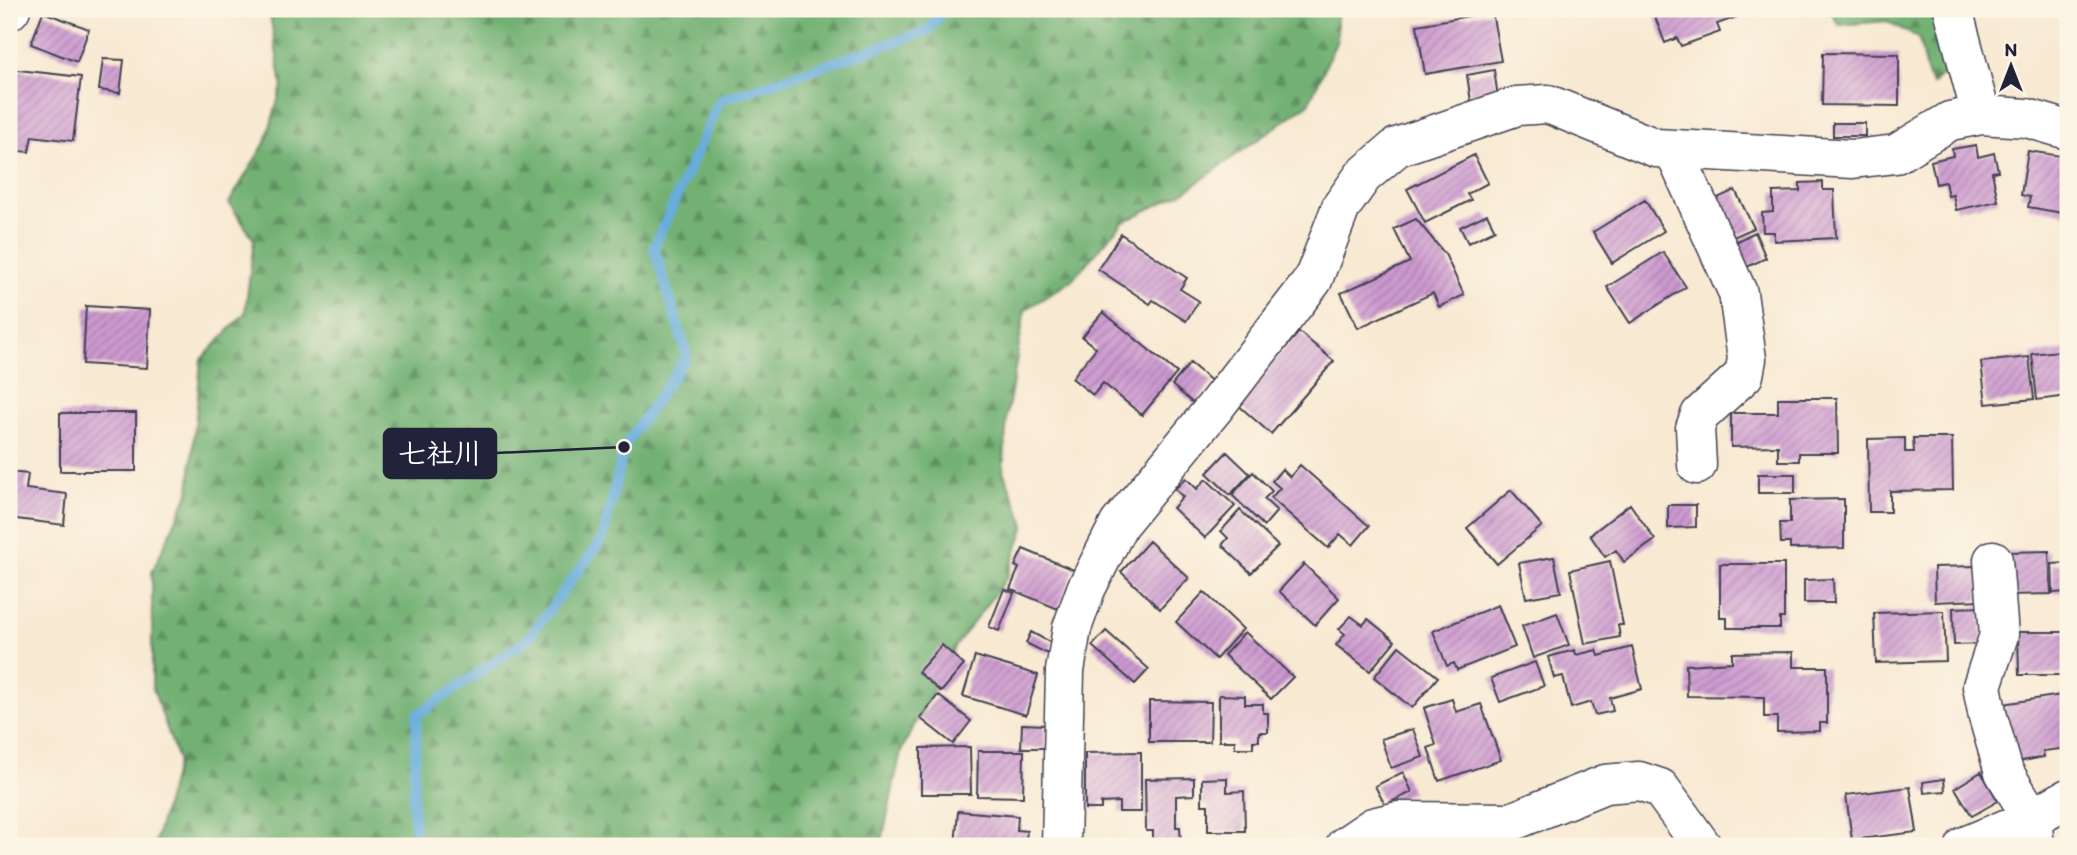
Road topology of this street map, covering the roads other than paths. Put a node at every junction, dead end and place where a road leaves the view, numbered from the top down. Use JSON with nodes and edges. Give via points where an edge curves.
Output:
{"nodes":[{"id":1,"x":1953,"y":9,"type":"edge"},
{"id":2,"x":1981,"y":115,"type":"junction"},
{"id":3,"x":2068,"y":130,"type":"edge"},
{"id":4,"x":1673,"y":149,"type":"junction"},
{"id":5,"x":1697,"y":465,"type":"dead end"},
{"id":6,"x":1993,"y":560,"type":"dead end"},
{"id":7,"x":2068,"y":799,"type":"edge"},
{"id":8,"x":2034,"y":832,"type":"edge"},
{"id":9,"x":1061,"y":846,"type":"edge"},
{"id":10,"x":1345,"y":846,"type":"edge"},
{"id":11,"x":1702,"y":846,"type":"edge"},
{"id":12,"x":1965,"y":846,"type":"edge"}],
"edges":[{"from":1,"to":2,"type":"street"},
{"from":2,"to":3,"type":"street","via":[[2027,118]]},
{"from":2,"to":4,"type":"street","via":[[1950,121],[1896,154],[1853,159]]},
{"from":4,"to":5,"type":"street","via":[[1738,293],[1747,359],[1744,374],[1700,415],[1695,428]]},
{"from":4,"to":9,"type":"street","via":[[1656,148],[1548,104],[1517,106],[1397,147],[1363,176],[1341,207],[1313,280],[1119,524],[1086,589],[1072,628],[1066,671]]},
{"from":6,"to":8,"type":"street","via":[[1999,635],[1982,686],[2004,772]]},
{"from":7,"to":8,"type":"street"},
{"from":8,"to":12,"type":"street"},
{"from":10,"to":11,"type":"street","via":[[1373,827],[1398,821],[1511,822],[1605,784],[1639,781],[1660,788]]}]}
